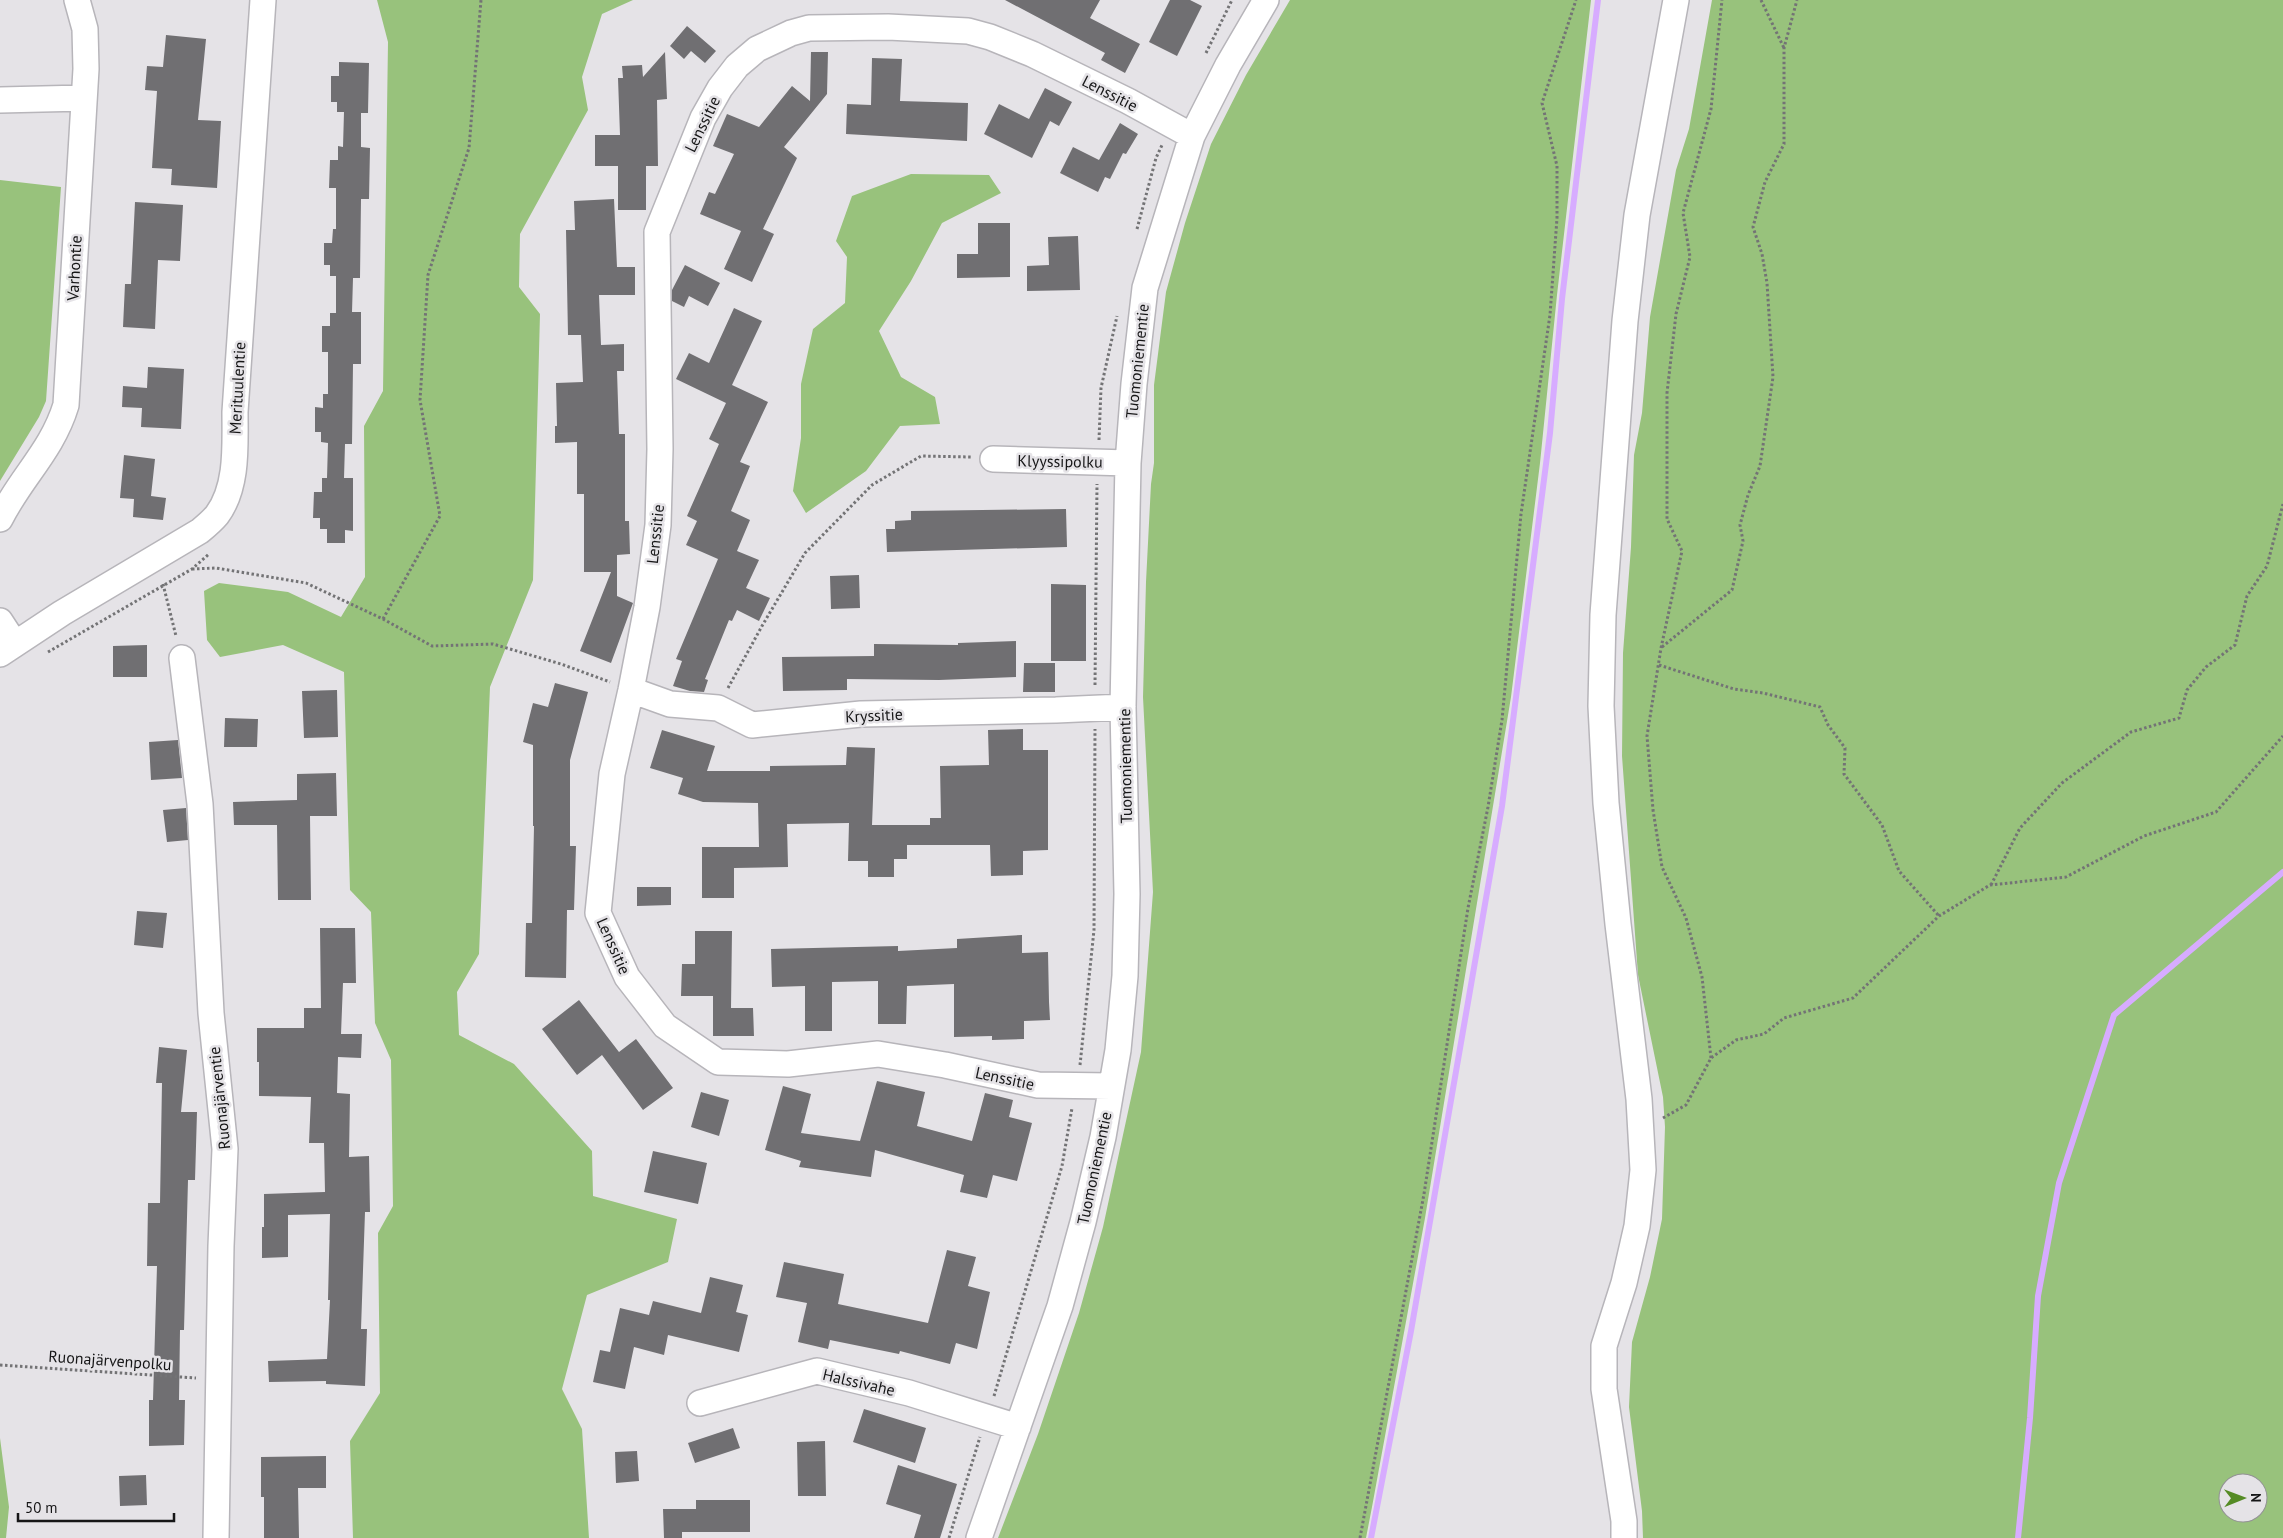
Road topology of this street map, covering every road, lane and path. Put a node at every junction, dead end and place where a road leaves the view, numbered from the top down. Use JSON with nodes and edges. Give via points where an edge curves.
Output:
{"nodes":[{"id":1,"x":77,"y":0,"type":"edge"},
{"id":2,"x":263,"y":0,"type":"edge"},
{"id":3,"x":481,"y":0,"type":"edge"},
{"id":4,"x":1232,"y":0,"type":"edge"},
{"id":5,"x":1266,"y":0,"type":"edge"},
{"id":6,"x":1576,"y":0,"type":"edge"},
{"id":7,"x":1676,"y":0,"type":"edge"},
{"id":8,"x":1722,"y":0,"type":"edge"},
{"id":9,"x":1761,"y":0,"type":"edge"},
{"id":10,"x":1797,"y":0,"type":"edge"},
{"id":11,"x":1784,"y":48,"type":"junction"},
{"id":12,"x":1206,"y":55,"type":"dead end"},
{"id":13,"x":84,"y":98,"type":"junction"},
{"id":14,"x":0,"y":100,"type":"edge"},
{"id":15,"x":1182,"y":130,"type":"junction"},
{"id":16,"x":1136,"y":233,"type":"dead end"},
{"id":17,"x":1117,"y":315,"type":"dead end"},
{"id":18,"x":992,"y":459,"type":"joint"},
{"id":19,"x":1098,"y":461,"type":"junction"},
{"id":20,"x":1128,"y":463,"type":"junction"},
{"id":21,"x":2283,"y":504,"type":"edge"},
{"id":22,"x":0,"y":519,"type":"edge"},
{"id":23,"x":192,"y":569,"type":"dead end"},
{"id":24,"x":163,"y":584,"type":"dead end"},
{"id":25,"x":383,"y":619,"type":"junction"},
{"id":26,"x":0,"y":621,"type":"edge"},
{"id":27,"x":1661,"y":648,"type":"junction"},
{"id":28,"x":8,"y":649,"type":"edge"},
{"id":29,"x":182,"y":658,"type":"joint"},
{"id":30,"x":1659,"y":665,"type":"junction"},
{"id":31,"x":631,"y":690,"type":"junction"},
{"id":32,"x":1094,"y":707,"type":"junction"},
{"id":33,"x":1124,"y":707,"type":"junction"},
{"id":34,"x":718,"y":708,"type":"junction"},
{"id":35,"x":2283,"y":736,"type":"edge"},
{"id":36,"x":1990,"y":885,"type":"junction"},
{"id":37,"x":1938,"y":916,"type":"junction"},
{"id":38,"x":1711,"y":1058,"type":"junction"},
{"id":39,"x":1075,"y":1086,"type":"junction"},
{"id":40,"x":1111,"y":1086,"type":"junction"},
{"id":41,"x":1642,"y":1130,"type":"junction"},
{"id":42,"x":0,"y":1365,"type":"edge"},
{"id":43,"x":219,"y":1380,"type":"junction"},
{"id":44,"x":700,"y":1403,"type":"dead end"},
{"id":45,"x":987,"y":1417,"type":"junction"},
{"id":46,"x":1018,"y":1427,"type":"junction"},
{"id":47,"x":216,"y":1538,"type":"edge"},
{"id":48,"x":949,"y":1538,"type":"edge"},
{"id":49,"x":979,"y":1538,"type":"edge"},
{"id":50,"x":1360,"y":1538,"type":"edge"},
{"id":51,"x":1624,"y":1538,"type":"edge"}],
"edges":[{"from":1,"to":13,"type":"street","name":"Varhontie","via":[[85,29]]},
{"from":2,"to":28,"type":"street","name":"Merituulentie","via":[[229,494],[217,515],[200,531]]},
{"from":3,"to":25,"type":"path","via":[[469,148],[428,275],[420,400],[440,516]]},
{"from":4,"to":12,"type":"path"},
{"from":5,"to":15,"type":"street","name":"Tuomoniementie","via":[[1228,65]]},
{"from":6,"to":50,"type":"path","via":[[1542,103],[1557,166],[1557,218],[1550,315],[1521,514],[1502,720],[1468,908],[1424,1194]]},
{"from":7,"to":41,"type":"street","via":[[1637,215],[1625,322],[1603,615],[1606,803]]},
{"from":8,"to":27,"type":"path","via":[[1711,109],[1683,212],[1690,257],[1676,314],[1667,393],[1667,519],[1682,551]]},
{"from":9,"to":11,"type":"path"},
{"from":10,"to":11,"type":"path"},
{"from":11,"to":27,"type":"path","via":[[1784,144],[1766,182],[1753,227],[1767,283],[1773,377],[1760,466],[1740,525],[1743,541],[1732,590]]},
{"from":13,"to":14,"type":"street"},
{"from":13,"to":22,"type":"street","name":"Varhontie","via":[[66,405],[51,442]]},
{"from":15,"to":16,"type":"path","via":[[1156,158]]},
{"from":15,"to":20,"type":"street","name":"Tuomoniementie","via":[[1145,288]]},
{"from":15,"to":31,"type":"street","name":"Lenssitie","via":[[1032,54],[990,36],[968,31],[810,28],[757,49],[737,66],[703,118],[657,232],[658,525]]},
{"from":17,"to":19,"type":"path","via":[[1101,388]]},
{"from":18,"to":19,"type":"street","name":"Klyyssipolku"},
{"from":18,"to":34,"type":"path","via":[[921,456],[872,485],[805,553]]},
{"from":19,"to":20,"type":"street","name":"Klyyssipolku"},
{"from":19,"to":32,"type":"path"},
{"from":20,"to":33,"type":"street","name":"Tuomoniementie"},
{"from":21,"to":36,"type":"path","via":[[2267,566],[2246,596],[2234,645],[2206,667],[2187,690],[2179,718],[2131,732],[2062,783],[2020,828]]},
{"from":23,"to":25,"type":"path","via":[[216,568],[306,582]]},
{"from":24,"to":29,"type":"path"},
{"from":25,"to":31,"type":"path","via":[[432,646],[493,644],[561,664]]},
{"from":26,"to":28,"type":"street"},
{"from":27,"to":30,"type":"path"},
{"from":29,"to":43,"type":"street","name":"Ruonajärventie","via":[[200,804],[211,1013],[226,1149]]},
{"from":30,"to":37,"type":"path","via":[[1734,689],[1820,707],[1828,725],[1845,748],[1844,774],[1882,825],[1899,871]]},
{"from":30,"to":38,"type":"path","via":[[1647,736],[1653,810],[1662,867],[1686,918],[1702,977]]},
{"from":31,"to":34,"type":"street","name":"Kryssitie","via":[[670,704]]},
{"from":31,"to":39,"type":"street","name":"Lenssitie","via":[[612,774],[598,913],[627,977],[664,1026],[718,1062],[788,1064],[878,1054],[1038,1085]]},
{"from":32,"to":33,"type":"street","name":"Kryssitie"},
{"from":32,"to":34,"type":"street","name":"Kryssitie","via":[[861,714],[752,725]]},
{"from":32,"to":39,"type":"path","via":[[1094,930]]},
{"from":33,"to":40,"type":"street","name":"Tuomoniementie","via":[[1128,894],[1125,976]]},
{"from":35,"to":36,"type":"path","via":[[2216,812],[2144,836],[2066,877]]},
{"from":36,"to":37,"type":"path"},
{"from":37,"to":38,"type":"path","via":[[1852,998],[1784,1018],[1764,1034],[1736,1040]]},
{"from":38,"to":41,"type":"path","via":[[1686,1105]]},
{"from":39,"to":40,"type":"street","name":"Lenssitie"},
{"from":39,"to":45,"type":"path","via":[[1062,1166]]},
{"from":40,"to":46,"type":"street","name":"Tuomoniementie","via":[[1078,1241],[1060,1306]]},
{"from":41,"to":51,"type":"street","via":[[1643,1170],[1637,1226],[1624,1283],[1604,1346],[1604,1389]]},
{"from":42,"to":43,"type":"path","name":"Ruonajärvenpolku"},
{"from":43,"to":47,"type":"street","name":"Ruonajärventie"},
{"from":44,"to":45,"type":"street","name":"Halssivahe","via":[[817,1371],[909,1393]]},
{"from":45,"to":46,"type":"street","name":"Halssivahe"},
{"from":45,"to":48,"type":"path"},
{"from":46,"to":49,"type":"street","name":"Tuomoniementie"}]}
